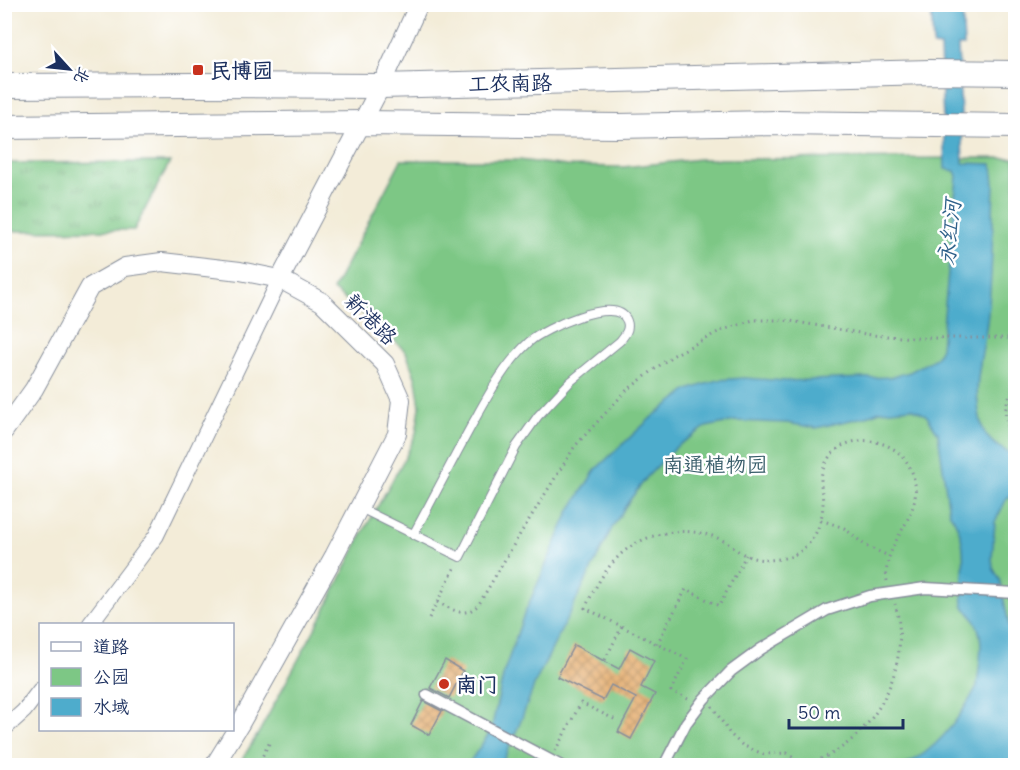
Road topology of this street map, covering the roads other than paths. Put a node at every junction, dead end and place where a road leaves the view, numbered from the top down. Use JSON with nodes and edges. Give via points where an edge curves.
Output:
{"nodes":[{"id":1,"x":419,"y":4,"type":"edge"},
{"id":2,"x":1016,"y":73,"type":"edge"},
{"id":3,"x":4,"y":86,"type":"edge"},
{"id":4,"x":381,"y":86,"type":"junction"},
{"id":5,"x":362,"y":123,"type":"junction"},
{"id":6,"x":1016,"y":126,"type":"edge"},
{"id":7,"x":4,"y":128,"type":"edge"},
{"id":8,"x":280,"y":279,"type":"junction"},
{"id":9,"x":4,"y":431,"type":"edge"},
{"id":10,"x":360,"y":508,"type":"junction"},
{"id":11,"x":413,"y":535,"type":"dead end"},
{"id":12,"x":1014,"y":593,"type":"edge"},
{"id":13,"x":91,"y":623,"type":"edge"},
{"id":14,"x":39,"y":691,"type":"edge"},
{"id":15,"x":427,"y":695,"type":"dead end"},
{"id":16,"x":4,"y":729,"type":"edge"},
{"id":17,"x":214,"y":765,"type":"edge"},
{"id":18,"x":561,"y":765,"type":"edge"},
{"id":19,"x":664,"y":765,"type":"edge"}],
"edges":[{"from":1,"to":4,"type":"street"},
{"from":2,"to":4,"type":"main road","name":"工农南路"},
{"from":3,"to":4,"type":"main road","name":"工农南路"},
{"from":4,"to":5,"type":"street"},
{"from":5,"to":6,"type":"main road","name":"工农南路"},
{"from":5,"to":7,"type":"main road","name":"工农南路"},
{"from":5,"to":8,"type":"street"},
{"from":8,"to":9,"type":"street","name":"新港路","via":[[162,262],[125,267],[90,287],[34,389]]},
{"from":8,"to":10,"type":"street","name":"新港路","via":[[322,302],[385,364],[401,400],[397,434]]},
{"from":8,"to":13,"type":"street","via":[[156,536]]},
{"from":10,"to":11,"type":"lane","via":[[460,558],[516,447],[570,382],[627,333],[626,318],[609,310],[547,328],[530,341],[489,394]]},
{"from":10,"to":17,"type":"street","name":"新港路"},
{"from":12,"to":19,"type":"street","via":[[926,588],[870,596],[826,610],[732,671],[701,702]]},
{"from":14,"to":16,"type":"street"},
{"from":15,"to":18,"type":"street"}]}
